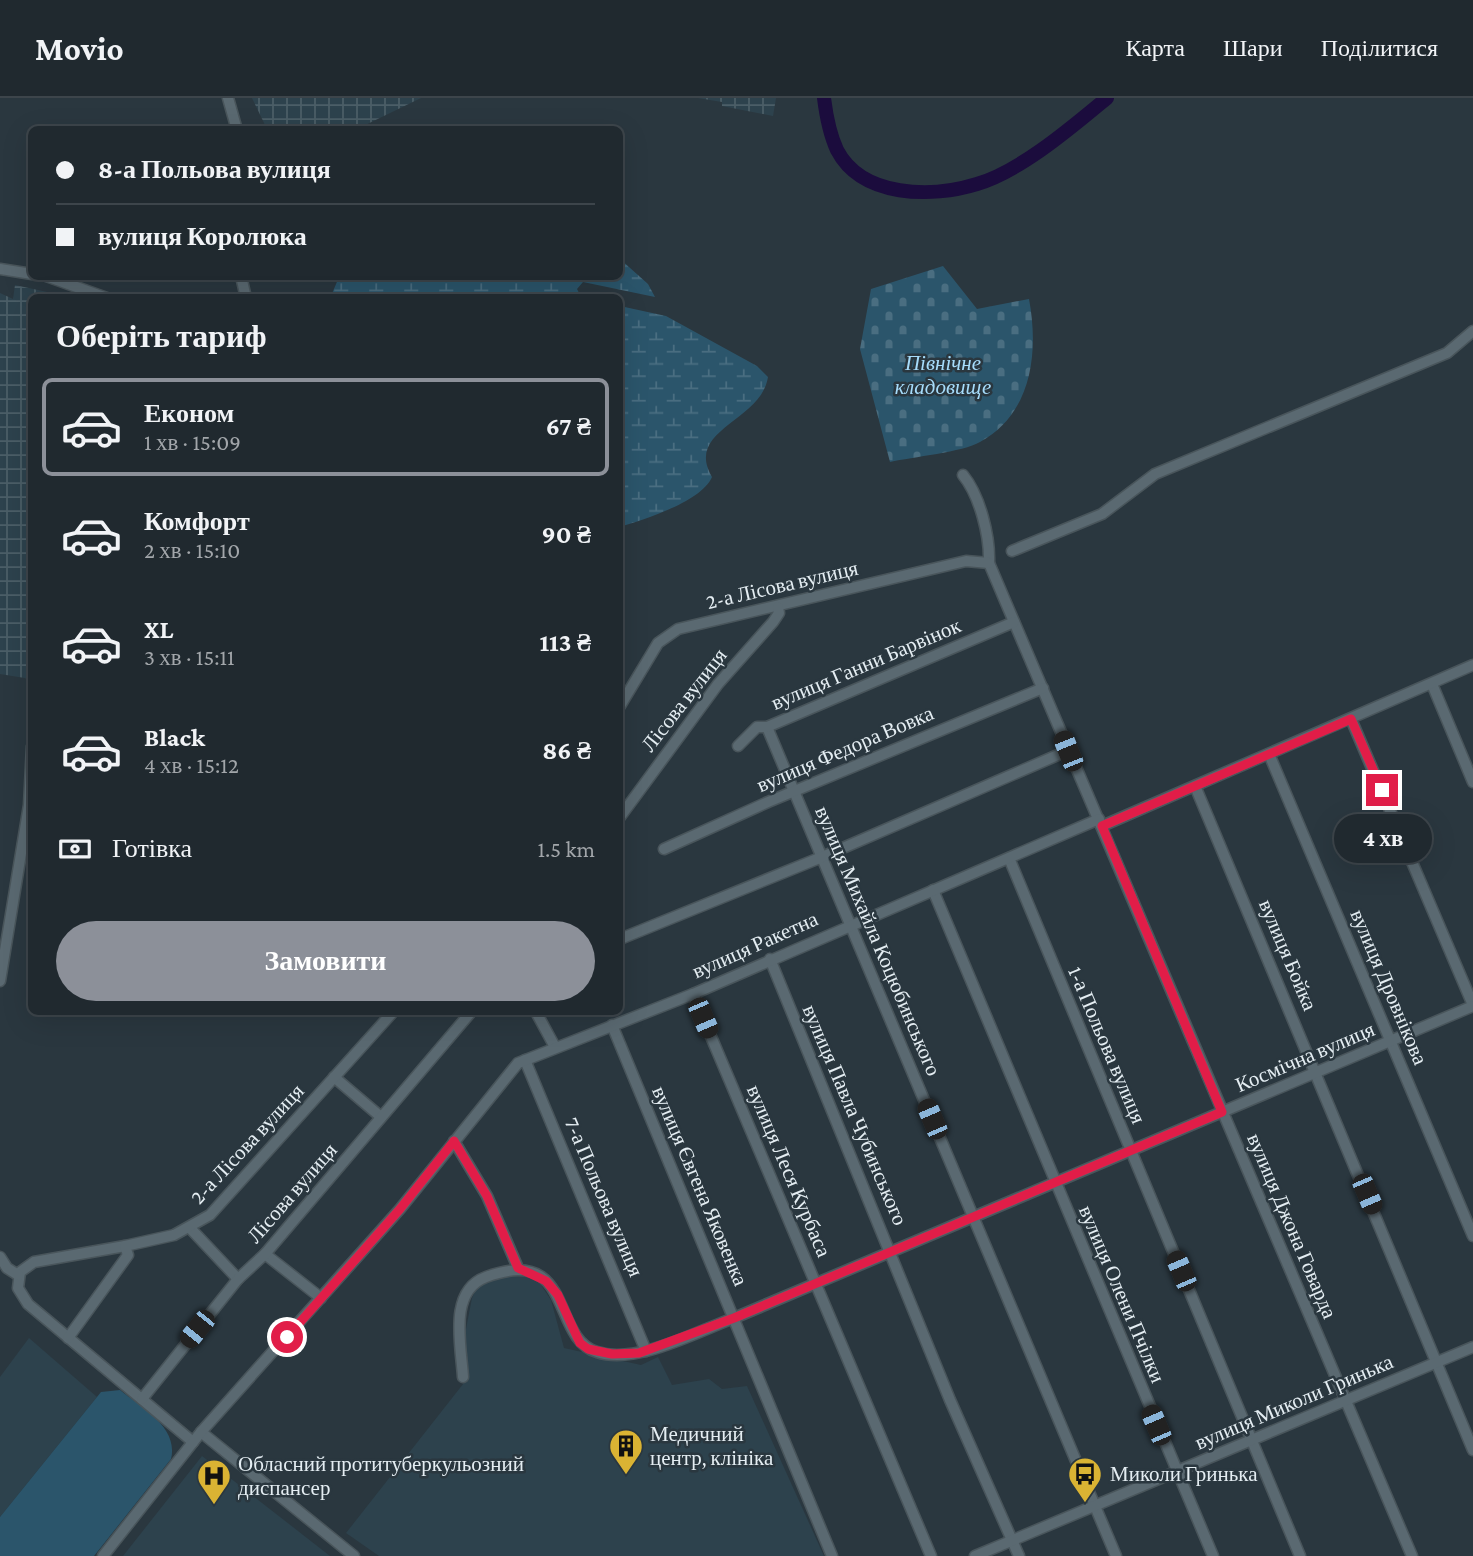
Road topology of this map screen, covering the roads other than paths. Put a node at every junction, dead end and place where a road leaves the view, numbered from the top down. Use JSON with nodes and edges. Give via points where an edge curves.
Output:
{"nodes":[{"id":1,"x":228,"y":98,"type":"edge"},
{"id":2,"x":235,"y":126,"type":"edge"},
{"id":3,"x":0,"y":269,"type":"edge"},
{"id":4,"x":28,"y":273,"type":"edge"},
{"id":5,"x":57,"y":280,"type":"edge"},
{"id":6,"x":96,"y":294,"type":"edge"},
{"id":7,"x":1473,"y":331,"type":"edge"},
{"id":8,"x":963,"y":475,"type":"dead end"},
{"id":9,"x":1012,"y":551,"type":"dead end"},
{"id":10,"x":989,"y":563,"type":"junction"},
{"id":11,"x":778,"y":607,"type":"junction"},
{"id":12,"x":1014,"y":622,"type":"junction"},
{"id":13,"x":1473,"y":665,"type":"edge"},
{"id":14,"x":1432,"y":684,"type":"junction"},
{"id":15,"x":1042,"y":688,"type":"junction"},
{"id":16,"x":623,"y":701,"type":"edge"},
{"id":17,"x":1351,"y":719,"type":"junction"},
{"id":18,"x":767,"y":727,"type":"junction"},
{"id":19,"x":738,"y":746,"type":"dead end"},
{"id":20,"x":1068,"y":751,"type":"junction"},
{"id":21,"x":1269,"y":754,"type":"junction"},
{"id":22,"x":1473,"y":782,"type":"edge"},
{"id":23,"x":1195,"y":786,"type":"junction"},
{"id":24,"x":794,"y":791,"type":"junction"},
{"id":25,"x":28,"y":811,"type":"edge"},
{"id":26,"x":623,"y":813,"type":"edge"},
{"id":27,"x":1101,"y":823,"type":"junction"},
{"id":28,"x":664,"y":849,"type":"dead end"},
{"id":29,"x":822,"y":857,"type":"junction"},
{"id":30,"x":1009,"y":858,"type":"junction"},
{"id":31,"x":933,"y":890,"type":"junction"},
{"id":32,"x":850,"y":925,"type":"junction"},
{"id":33,"x":623,"y":939,"type":"edge"},
{"id":34,"x":770,"y":960,"type":"junction"},
{"id":35,"x":0,"y":981,"type":"edge"},
{"id":36,"x":693,"y":993,"type":"junction"},
{"id":37,"x":1473,"y":1005,"type":"edge"},
{"id":38,"x":390,"y":1015,"type":"edge"},
{"id":39,"x":468,"y":1015,"type":"edge"},
{"id":40,"x":541,"y":1015,"type":"edge"},
{"id":41,"x":612,"y":1025,"type":"junction"},
{"id":42,"x":1391,"y":1041,"type":"junction"},
{"id":43,"x":555,"y":1047,"type":"junction"},
{"id":44,"x":525,"y":1060,"type":"junction"},
{"id":45,"x":1317,"y":1074,"type":"junction"},
{"id":46,"x":334,"y":1077,"type":"junction"},
{"id":47,"x":1222,"y":1112,"type":"junction"},
{"id":48,"x":381,"y":1117,"type":"junction"},
{"id":49,"x":454,"y":1141,"type":"junction"},
{"id":50,"x":1130,"y":1150,"type":"junction"},
{"id":51,"x":1054,"y":1184,"type":"junction"},
{"id":52,"x":973,"y":1216,"type":"junction"},
{"id":53,"x":190,"y":1228,"type":"junction"},
{"id":54,"x":1473,"y":1236,"type":"edge"},
{"id":55,"x":125,"y":1246,"type":"junction"},
{"id":56,"x":891,"y":1251,"type":"junction"},
{"id":57,"x":265,"y":1254,"type":"junction"},
{"id":58,"x":0,"y":1257,"type":"edge"},
{"id":59,"x":518,"y":1268,"type":"junction"},
{"id":60,"x":18,"y":1275,"type":"junction"},
{"id":61,"x":238,"y":1279,"type":"junction"},
{"id":62,"x":816,"y":1283,"type":"junction"},
{"id":63,"x":321,"y":1298,"type":"junction"},
{"id":64,"x":734,"y":1318,"type":"junction"},
{"id":65,"x":68,"y":1338,"type":"junction"},
{"id":66,"x":1473,"y":1347,"type":"edge"},
{"id":67,"x":646,"y":1351,"type":"junction"},
{"id":68,"x":1436,"y":1362,"type":"junction"},
{"id":69,"x":463,"y":1377,"type":"dead end"},
{"id":70,"x":142,"y":1399,"type":"junction"},
{"id":71,"x":1347,"y":1401,"type":"junction"},
{"id":72,"x":201,"y":1432,"type":"junction"},
{"id":73,"x":1251,"y":1440,"type":"junction"},
{"id":74,"x":193,"y":1442,"type":"junction"},
{"id":75,"x":1473,"y":1450,"type":"edge"},
{"id":76,"x":1177,"y":1474,"type":"junction"},
{"id":77,"x":1095,"y":1507,"type":"junction"},
{"id":78,"x":1012,"y":1540,"type":"junction"},
{"id":79,"x":103,"y":1556,"type":"edge"},
{"id":80,"x":354,"y":1556,"type":"edge"},
{"id":81,"x":832,"y":1556,"type":"edge"},
{"id":82,"x":931,"y":1556,"type":"edge"},
{"id":83,"x":975,"y":1556,"type":"edge"},
{"id":84,"x":1019,"y":1556,"type":"edge"},
{"id":85,"x":1116,"y":1556,"type":"edge"},
{"id":86,"x":1213,"y":1556,"type":"edge"},
{"id":87,"x":1300,"y":1556,"type":"edge"},
{"id":88,"x":1412,"y":1556,"type":"edge"}],
"edges":[{"from":1,"to":2,"type":"street"},
{"from":3,"to":4,"type":"street"},
{"from":5,"to":6,"type":"street"},
{"from":7,"to":9,"type":"street","via":[[1447,353],[1155,474],[1102,514]]},
{"from":8,"to":10,"type":"street","name":"вулиця Джона Говарда","via":[[973,488]]},
{"from":10,"to":11,"type":"street","name":"2-а Лісова вулиця","via":[[966,561]]},
{"from":10,"to":12,"type":"street","name":"вулиця Джона Говарда"},
{"from":11,"to":16,"type":"street","name":"2-а Лісова вулиця","via":[[690,625],[666,635]]},
{"from":11,"to":26,"type":"street","name":"Лісова вулиця","via":[[773,622],[718,684]]},
{"from":12,"to":15,"type":"street","name":"вулиця Джона Говарда"},
{"from":12,"to":18,"type":"street","name":"вулиця Ганни Барвінок"},
{"from":13,"to":14,"type":"street","name":"вулиця Ракетна"},
{"from":14,"to":17,"type":"street","name":"вулиця Ракетна"},
{"from":14,"to":22,"type":"street"},
{"from":15,"to":20,"type":"street","name":"вулиця Джона Говарда"},
{"from":15,"to":24,"type":"street","name":"вулиця Федора Вовка"},
{"from":17,"to":21,"type":"street","name":"вулиця Ракетна"},
{"from":17,"to":37,"type":"street"},
{"from":18,"to":19,"type":"street","name":"вулиця Ганни Барвінок","via":[[754,729]]},
{"from":18,"to":24,"type":"street","name":"вулиця Михайла Коцюбинського"},
{"from":20,"to":27,"type":"street","name":"вулиця Джона Говарда"},
{"from":20,"to":29,"type":"street"},
{"from":21,"to":23,"type":"street","name":"вулиця Ракетна"},
{"from":21,"to":42,"type":"street","name":"вулиця Дровнікова"},
{"from":23,"to":27,"type":"street","name":"вулиця Ракетна"},
{"from":23,"to":45,"type":"street","name":"вулиця Бойка"},
{"from":24,"to":28,"type":"street","name":"вулиця Федора Вовка"},
{"from":24,"to":29,"type":"street","name":"вулиця Михайла Коцюбинського"},
{"from":25,"to":35,"type":"street"},
{"from":27,"to":30,"type":"street","name":"вулиця Ракетна"},
{"from":27,"to":47,"type":"street","name":"вулиця Джона Говарда"},
{"from":29,"to":32,"type":"street","name":"вулиця Михайла Коцюбинського"},
{"from":29,"to":33,"type":"street"},
{"from":30,"to":31,"type":"street","name":"вулиця Ракетна"},
{"from":30,"to":50,"type":"street","name":"1-а Польова вулиця"},
{"from":31,"to":32,"type":"street","name":"вулиця Ракетна"},
{"from":31,"to":51,"type":"street","name":"вулиця Олени Пчілки"},
{"from":32,"to":34,"type":"street","name":"вулиця Ракетна"},
{"from":32,"to":52,"type":"street","name":"вулиця Михайла Коцюбинського"},
{"from":34,"to":36,"type":"street","name":"вулиця Ракетна"},
{"from":34,"to":56,"type":"street","name":"вулиця Павла Чубинського"},
{"from":36,"to":41,"type":"street","name":"вулиця Ракетна"},
{"from":36,"to":62,"type":"street","name":"вулиця Леся Курбаса"},
{"from":37,"to":42,"type":"street","name":"Космічна вулиця"},
{"from":38,"to":46,"type":"street","name":"2-а Лісова вулиця"},
{"from":39,"to":48,"type":"street","name":"Лісова вулиця"},
{"from":40,"to":43,"type":"street"},
{"from":41,"to":43,"type":"street","name":"вулиця Ракетна"},
{"from":41,"to":64,"type":"street","name":"вулиця Євгена Яковенка"},
{"from":42,"to":45,"type":"street","name":"Космічна вулиця"},
{"from":42,"to":54,"type":"street","name":"вулиця Дровнікова"},
{"from":43,"to":44,"type":"street","name":"вулиця Ракетна"},
{"from":44,"to":49,"type":"street","name":"вулиця Ракетна","via":[[508,1074]]},
{"from":44,"to":67,"type":"street","name":"7-а Польова вулиця"},
{"from":45,"to":47,"type":"street","name":"Космічна вулиця"},
{"from":45,"to":68,"type":"street","name":"вулиця Бойка"},
{"from":46,"to":48,"type":"street"},
{"from":46,"to":53,"type":"street","name":"2-а Лісова вулиця","via":[[209,1215]]},
{"from":47,"to":50,"type":"street","name":"Космічна вулиця"},
{"from":47,"to":71,"type":"street","name":"вулиця Джона Говарда"},
{"from":48,"to":57,"type":"street","name":"Лісова вулиця"},
{"from":49,"to":59,"type":"street","via":[[487,1196]]},
{"from":49,"to":63,"type":"street","name":"вулиця Ракетна"},
{"from":50,"to":51,"type":"street","name":"Космічна вулиця"},
{"from":50,"to":73,"type":"street","name":"1-а Польова вулиця"},
{"from":51,"to":52,"type":"street","name":"Космічна вулиця"},
{"from":51,"to":76,"type":"street","name":"вулиця Олени Пчілки"},
{"from":52,"to":56,"type":"street","name":"Космічна вулиця"},
{"from":52,"to":77,"type":"street","name":"вулиця Михайла Коцюбинського"},
{"from":53,"to":55,"type":"street","name":"2-а Лісова вулиця"},
{"from":53,"to":61,"type":"street"},
{"from":55,"to":60,"type":"street","name":"2-а Лісова вулиця","via":[[34,1262]]},
{"from":55,"to":65,"type":"street","via":[[128,1255]]},
{"from":56,"to":62,"type":"street","name":"Космічна вулиця"},
{"from":56,"to":78,"type":"street","name":"вулиця Павла Чубинського"},
{"from":57,"to":61,"type":"street","name":"Лісова вулиця"},
{"from":57,"to":63,"type":"street"},
{"from":58,"to":60,"type":"street"},
{"from":59,"to":67,"type":"street","name":"Космічна вулиця","via":[[546,1281],[558,1295],[580,1343],[588,1349],[612,1354]]},
{"from":59,"to":69,"type":"street","via":[[480,1279],[467,1289],[460,1313]]},
{"from":60,"to":65,"type":"street","via":[[24,1299]]},
{"from":61,"to":70,"type":"street","name":"Лісова вулиця"},
{"from":62,"to":64,"type":"street","name":"Космічна вулиця"},
{"from":62,"to":82,"type":"street","name":"вулиця Леся Курбаса"},
{"from":63,"to":72,"type":"street","name":"вулиця Ракетна"},
{"from":64,"to":67,"type":"street","name":"Космічна вулиця"},
{"from":64,"to":81,"type":"street","name":"вулиця Євгена Яковенка"},
{"from":65,"to":70,"type":"street"},
{"from":66,"to":68,"type":"street","name":"вулиця Миколи Гринька"},
{"from":68,"to":71,"type":"street","name":"вулиця Миколи Гринька"},
{"from":68,"to":75,"type":"street","name":"вулиця Бойка"},
{"from":70,"to":74,"type":"street"},
{"from":71,"to":73,"type":"street","name":"вулиця Миколи Гринька"},
{"from":71,"to":88,"type":"street","name":"вулиця Джона Говарда"},
{"from":72,"to":74,"type":"street","name":"вулиця Ракетна"},
{"from":72,"to":80,"type":"street"},
{"from":73,"to":76,"type":"street","name":"вулиця Миколи Гринька"},
{"from":73,"to":87,"type":"street","name":"1-а Польова вулиця"},
{"from":74,"to":79,"type":"street","name":"вулиця Ракетна"},
{"from":76,"to":77,"type":"street","name":"вулиця Миколи Гринька"},
{"from":76,"to":86,"type":"street","name":"вулиця Олени Пчілки"},
{"from":77,"to":78,"type":"street","name":"вулиця Миколи Гринька"},
{"from":77,"to":85,"type":"street","name":"вулиця Михайла Коцюбинського"},
{"from":78,"to":83,"type":"street","name":"вулиця Миколи Гринька"},
{"from":78,"to":84,"type":"street","name":"вулиця Павла Чубинського"}]}
